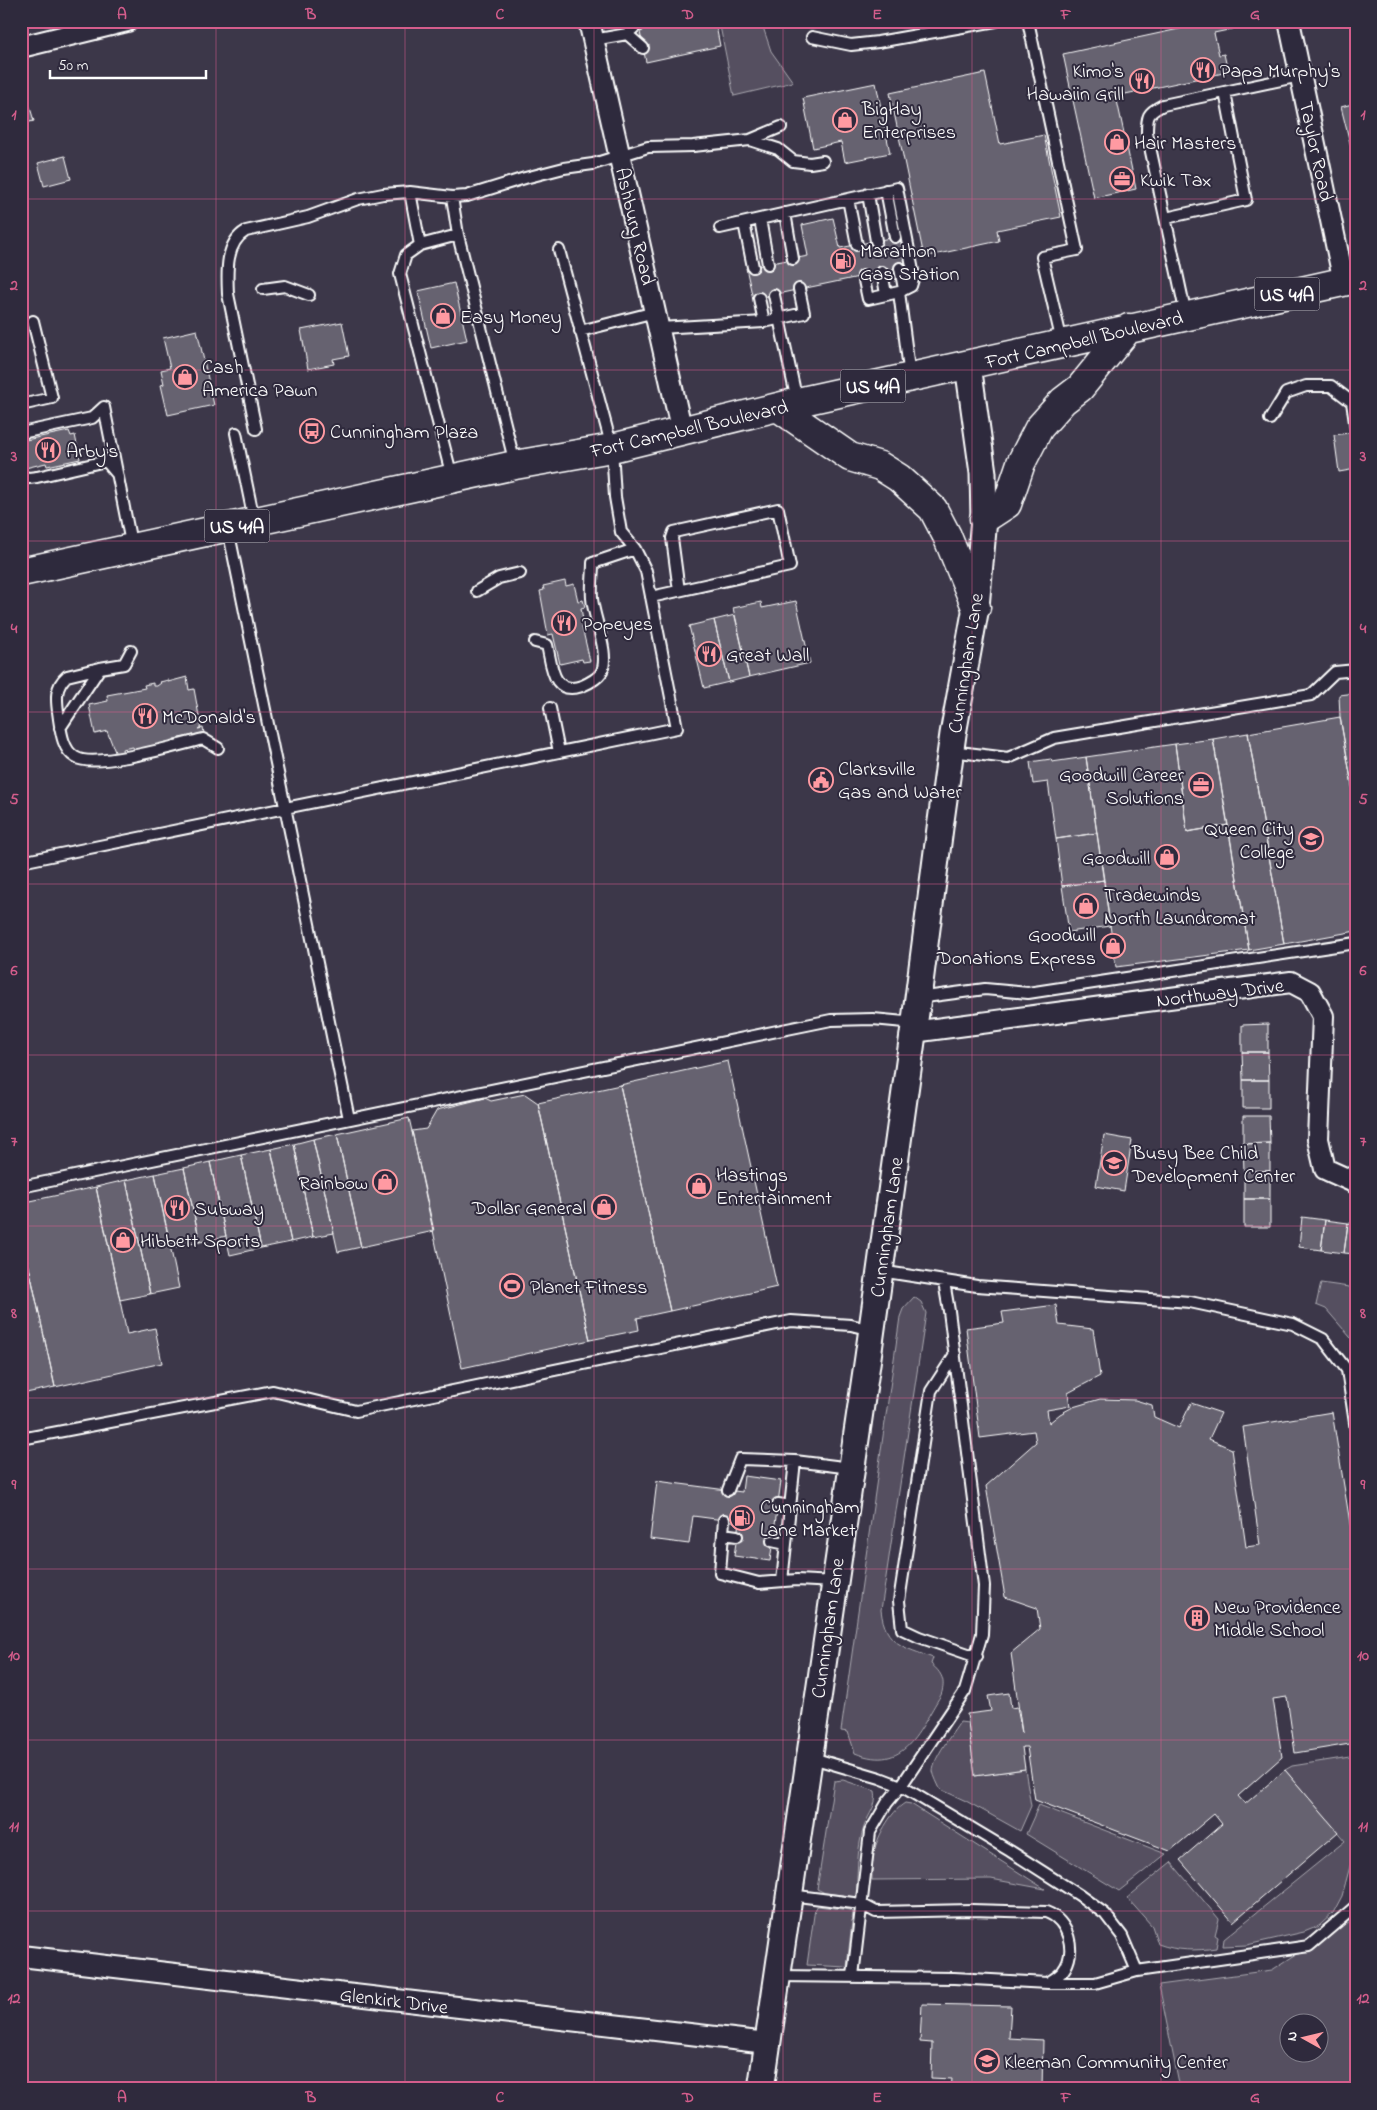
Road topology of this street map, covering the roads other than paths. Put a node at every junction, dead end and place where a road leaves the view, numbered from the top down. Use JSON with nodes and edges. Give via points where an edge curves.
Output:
{"nodes":[{"id":1,"x":127,"y":21,"type":"edge"},
{"id":2,"x":631,"y":21,"type":"edge"},
{"id":3,"x":996,"y":21,"type":"edge"},
{"id":4,"x":1028,"y":21,"type":"edge"},
{"id":5,"x":1289,"y":21,"type":"edge"},
{"id":6,"x":640,"y":22,"type":"edge"},
{"id":7,"x":591,"y":31,"type":"edge"},
{"id":8,"x":627,"y":34,"type":"junction"},
{"id":9,"x":812,"y":37,"type":"dead end"},
{"id":10,"x":21,"y":47,"type":"edge"},
{"id":11,"x":643,"y":48,"type":"dead end"},
{"id":12,"x":1300,"y":76,"type":"junction"},
{"id":13,"x":1225,"y":92,"type":"junction"},
{"id":14,"x":781,"y":127,"type":"dead end"},
{"id":15,"x":750,"y":140,"type":"junction"},
{"id":16,"x":620,"y":155,"type":"junction"},
{"id":17,"x":824,"y":161,"type":"dead end"},
{"id":18,"x":886,"y":190,"type":"junction"},
{"id":19,"x":410,"y":192,"type":"junction"},
{"id":20,"x":868,"y":194,"type":"junction"},
{"id":21,"x":452,"y":197,"type":"junction"},
{"id":22,"x":848,"y":199,"type":"junction"},
{"id":23,"x":785,"y":213,"type":"junction"},
{"id":24,"x":1166,"y":218,"type":"junction"},
{"id":25,"x":760,"y":219,"type":"junction"},
{"id":26,"x":744,"y":222,"type":"junction"},
{"id":27,"x":720,"y":228,"type":"dead end"},
{"id":28,"x":458,"y":235,"type":"junction"},
{"id":29,"x":895,"y":237,"type":"dead end"},
{"id":30,"x":876,"y":241,"type":"dead end"},
{"id":31,"x":420,"y":245,"type":"junction"},
{"id":32,"x":857,"y":245,"type":"dead end"},
{"id":33,"x":559,"y":250,"type":"dead end"},
{"id":34,"x":793,"y":259,"type":"dead end"},
{"id":35,"x":768,"y":264,"type":"dead end"},
{"id":36,"x":753,"y":267,"type":"dead end"},
{"id":37,"x":900,"y":268,"type":"dead end"},
{"id":38,"x":882,"y":272,"type":"dead end"},
{"id":39,"x":863,"y":276,"type":"dead end"},
{"id":40,"x":1350,"y":280,"type":"edge"},
{"id":41,"x":264,"y":290,"type":"dead end"},
{"id":42,"x":799,"y":290,"type":"dead end"},
{"id":43,"x":902,"y":290,"type":"junction"},
{"id":44,"x":886,"y":294,"type":"junction"},
{"id":45,"x":309,"y":295,"type":"dead end"},
{"id":46,"x":774,"y":295,"type":"dead end"},
{"id":47,"x":759,"y":298,"type":"dead end"},
{"id":48,"x":1186,"y":316,"type":"junction"},
{"id":49,"x":778,"y":319,"type":"junction"},
{"id":50,"x":657,"y":320,"type":"junction"},
{"id":51,"x":33,"y":321,"type":"dead end"},
{"id":52,"x":764,"y":322,"type":"junction"},
{"id":53,"x":1129,"y":328,"type":"junction"},
{"id":54,"x":580,"y":331,"type":"junction"},
{"id":55,"x":1062,"y":344,"type":"junction"},
{"id":56,"x":968,"y":365,"type":"junction"},
{"id":57,"x":910,"y":378,"type":"junction"},
{"id":58,"x":21,"y":405,"type":"edge"},
{"id":59,"x":788,"y":405,"type":"junction"},
{"id":60,"x":1270,"y":419,"type":"dead end"},
{"id":61,"x":256,"y":429,"type":"dead end"},
{"id":62,"x":1356,"y":430,"type":"edge"},
{"id":63,"x":682,"y":432,"type":"junction"},
{"id":64,"x":21,"y":433,"type":"edge"},
{"id":65,"x":236,"y":433,"type":"dead end"},
{"id":66,"x":612,"y":448,"type":"junction"},
{"id":67,"x":515,"y":465,"type":"junction"},
{"id":68,"x":117,"y":474,"type":"junction"},
{"id":69,"x":21,"y":476,"type":"edge"},
{"id":70,"x":453,"y":478,"type":"junction"},
{"id":71,"x":984,"y":519,"type":"junction"},
{"id":72,"x":255,"y":522,"type":"junction"},
{"id":73,"x":228,"y":528,"type":"junction"},
{"id":74,"x":132,"y":549,"type":"junction"},
{"id":75,"x":635,"y":549,"type":"junction"},
{"id":76,"x":21,"y":572,"type":"edge"},
{"id":77,"x":520,"y":573,"type":"dead end"},
{"id":78,"x":477,"y":591,"type":"dead end"},
{"id":79,"x":679,"y":591,"type":"junction"},
{"id":80,"x":651,"y":597,"type":"junction"},
{"id":81,"x":976,"y":607,"type":"junction"},
{"id":82,"x":535,"y":642,"type":"dead end"},
{"id":83,"x":131,"y":651,"type":"dead end"},
{"id":84,"x":100,"y":668,"type":"junction"},
{"id":85,"x":1356,"y":670,"type":"edge"},
{"id":86,"x":550,"y":708,"type":"dead end"},
{"id":87,"x":60,"y":728,"type":"junction"},
{"id":88,"x":218,"y":748,"type":"dead end"},
{"id":89,"x":951,"y":751,"type":"junction"},
{"id":90,"x":559,"y":752,"type":"junction"},
{"id":91,"x":285,"y":808,"type":"junction"},
{"id":92,"x":21,"y":862,"type":"edge"},
{"id":93,"x":1356,"y":943,"type":"edge"},
{"id":94,"x":918,"y":998,"type":"junction"},
{"id":95,"x":914,"y":1028,"type":"junction"},
{"id":96,"x":349,"y":1119,"type":"junction"},
{"id":97,"x":1356,"y":1183,"type":"edge"},
{"id":98,"x":21,"y":1187,"type":"edge"},
{"id":99,"x":879,"y":1271,"type":"junction"},
{"id":100,"x":944,"y":1282,"type":"junction"},
{"id":101,"x":872,"y":1330,"type":"junction"},
{"id":102,"x":955,"y":1354,"type":"junction"},
{"id":103,"x":1356,"y":1430,"type":"edge"},
{"id":104,"x":21,"y":1439,"type":"edge"},
{"id":105,"x":795,"y":1462,"type":"junction"},
{"id":106,"x":851,"y":1468,"type":"junction"},
{"id":107,"x":728,"y":1490,"type":"dead end"},
{"id":108,"x":778,"y":1504,"type":"dead end"},
{"id":109,"x":791,"y":1506,"type":"junction"},
{"id":110,"x":724,"y":1520,"type":"dead end"},
{"id":111,"x":723,"y":1534,"type":"junction"},
{"id":112,"x":737,"y":1536,"type":"dead end"},
{"id":113,"x":772,"y":1541,"type":"dead end"},
{"id":114,"x":786,"y":1544,"type":"junction"},
{"id":115,"x":782,"y":1581,"type":"junction"},
{"id":116,"x":834,"y":1582,"type":"junction"},
{"id":117,"x":977,"y":1657,"type":"junction"},
{"id":118,"x":808,"y":1756,"type":"junction"},
{"id":119,"x":901,"y":1786,"type":"junction"},
{"id":120,"x":789,"y":1894,"type":"junction"},
{"id":121,"x":861,"y":1904,"type":"junction"},
{"id":122,"x":1356,"y":1906,"type":"edge"},
{"id":123,"x":21,"y":1956,"type":"edge"},
{"id":124,"x":1138,"y":1971,"type":"junction"},
{"id":125,"x":777,"y":1976,"type":"junction"},
{"id":126,"x":853,"y":1976,"type":"junction"},
{"id":127,"x":1048,"y":1983,"type":"junction"},
{"id":128,"x":767,"y":2043,"type":"junction"},
{"id":129,"x":761,"y":2089,"type":"edge"}],
"edges":[{"from":1,"to":10,"type":"street"},
{"from":2,"to":8,"type":"lane"},
{"from":3,"to":9,"type":"lane","via":[[851,45]]},
{"from":4,"to":55,"type":"lane","via":[[1077,250],[1042,256]]},
{"from":5,"to":12,"type":"street","name":"Taylor Road"},
{"from":6,"to":8,"type":"lane"},
{"from":7,"to":8,"type":"lane"},
{"from":7,"to":16,"type":"street","name":"Ashbury Road"},
{"from":8,"to":11,"type":"lane"},
{"from":12,"to":13,"type":"lane"},
{"from":12,"to":40,"type":"street","name":"Taylor Road"},
{"from":13,"to":24,"type":"lane","via":[[1163,105],[1152,111],[1147,119],[1147,133]]},
{"from":13,"to":24,"type":"lane","via":[[1246,200]]},
{"from":14,"to":15,"type":"lane"},
{"from":15,"to":16,"type":"lane","via":[[648,147]]},
{"from":15,"to":17,"type":"lane","via":[[778,149],[793,161]]},
{"from":16,"to":21,"type":"lane","via":[[525,178],[468,196]]},
{"from":16,"to":50,"type":"street","name":"Ashbury Road"},
{"from":18,"to":20,"type":"lane"},
{"from":18,"to":29,"type":"lane"},
{"from":18,"to":43,"type":"lane","via":[[897,188],[914,276],[911,286]]},
{"from":19,"to":21,"type":"lane"},
{"from":19,"to":31,"type":"lane"},
{"from":19,"to":61,"type":"lane","via":[[358,199],[308,217],[238,235],[227,274],[228,294]]},
{"from":20,"to":22,"type":"lane"},
{"from":20,"to":30,"type":"lane"},
{"from":21,"to":28,"type":"lane"},
{"from":22,"to":23,"type":"lane"},
{"from":22,"to":32,"type":"lane"},
{"from":23,"to":25,"type":"lane"},
{"from":23,"to":34,"type":"lane"},
{"from":24,"to":48,"type":"lane"},
{"from":25,"to":26,"type":"lane"},
{"from":25,"to":35,"type":"lane"},
{"from":26,"to":27,"type":"lane"},
{"from":26,"to":36,"type":"lane"},
{"from":28,"to":31,"type":"lane"},
{"from":28,"to":67,"type":"lane"},
{"from":31,"to":70,"type":"lane","via":[[406,255],[400,274]]},
{"from":33,"to":54,"type":"lane"},
{"from":37,"to":43,"type":"lane"},
{"from":38,"to":44,"type":"lane"},
{"from":39,"to":44,"type":"lane","via":[[868,299]]},
{"from":40,"to":48,"type":"highway","name":"Fort Campbell Boulevard","number":"US 41A"},
{"from":41,"to":45,"type":"lane","via":[[285,286]]},
{"from":42,"to":49,"type":"lane","via":[[804,313]]},
{"from":43,"to":44,"type":"lane"},
{"from":43,"to":57,"type":"lane"},
{"from":46,"to":49,"type":"lane"},
{"from":47,"to":52,"type":"lane"},
{"from":48,"to":53,"type":"highway","name":"Fort Campbell Boulevard","number":"US 41A"},
{"from":49,"to":52,"type":"lane"},
{"from":49,"to":59,"type":"lane"},
{"from":50,"to":52,"type":"lane"},
{"from":50,"to":54,"type":"lane"},
{"from":50,"to":63,"type":"street","name":"Ashbury Road"},
{"from":51,"to":58,"type":"lane","via":[[52,398]]},
{"from":53,"to":55,"type":"highway","name":"Fort Campbell Boulevard","number":"US 41A"},
{"from":53,"to":71,"type":"highway","via":[[1080,388],[1063,401],[1039,428],[1021,463],[1007,504]]},
{"from":54,"to":66,"type":"lane"},
{"from":55,"to":56,"type":"highway","name":"Fort Campbell Boulevard","number":"US 41A"},
{"from":56,"to":57,"type":"highway","name":"Fort Campbell Boulevard","number":"US 41A"},
{"from":56,"to":71,"type":"street","name":"Cunningham Lane","via":[[979,438]]},
{"from":57,"to":59,"type":"highway","name":"Fort Campbell Boulevard","number":"US 41A"},
{"from":59,"to":63,"type":"highway","name":"Fort Campbell Boulevard","number":"US 41A"},
{"from":59,"to":81,"type":"highway","via":[[850,457],[880,466],[899,478],[933,509]]},
{"from":60,"to":62,"type":"lane","via":[[1286,393],[1306,386],[1331,386],[1352,402]]},
{"from":63,"to":66,"type":"highway","name":"Fort Campbell Boulevard","number":"US 41A"},
{"from":64,"to":68,"type":"lane","via":[[92,418],[104,407]]},
{"from":65,"to":72,"type":"lane"},
{"from":66,"to":67,"type":"highway","name":"Fort Campbell Boulevard","number":"US 41A"},
{"from":66,"to":75,"type":"lane","via":[[621,532]]},
{"from":67,"to":70,"type":"highway","name":"Fort Campbell Boulevard","number":"US 41A"},
{"from":68,"to":69,"type":"lane","via":[[106,462],[37,477]]},
{"from":68,"to":74,"type":"lane"},
{"from":70,"to":72,"type":"highway","name":"Fort Campbell Boulevard","number":"US 41A"},
{"from":71,"to":81,"type":"street","name":"Cunningham Lane"},
{"from":72,"to":73,"type":"highway","name":"Fort Campbell Boulevard","number":"US 41A"},
{"from":73,"to":74,"type":"highway","name":"Fort Campbell Boulevard","number":"US 41A"},
{"from":73,"to":91,"type":"lane"},
{"from":74,"to":76,"type":"highway","name":"Fort Campbell Boulevard","number":"US 41A"},
{"from":75,"to":80,"type":"lane","via":[[646,571]]},
{"from":75,"to":82,"type":"lane","via":[[593,563],[592,598],[604,662],[601,672],[590,683],[563,687],[553,671],[547,645]]},
{"from":77,"to":78,"type":"lane","via":[[499,578]]},
{"from":79,"to":79,"type":"lane","via":[[790,566],[778,510],[674,532]]},
{"from":79,"to":80,"type":"lane"},
{"from":80,"to":90,"type":"lane","via":[[677,728]]},
{"from":81,"to":89,"type":"street","name":"Cunningham Lane"},
{"from":83,"to":84,"type":"lane","via":[[124,664]]},
{"from":84,"to":87,"type":"lane"},
{"from":84,"to":87,"type":"lane","via":[[67,676],[59,685],[56,694]]},
{"from":85,"to":89,"type":"lane","via":[[1335,672],[1311,695],[1054,738],[1008,758]]},
{"from":86,"to":90,"type":"lane"},
{"from":87,"to":88,"type":"lane","via":[[70,753],[89,761],[116,759],[204,739]]},
{"from":89,"to":94,"type":"street","name":"Cunningham Lane"},
{"from":90,"to":91,"type":"lane"},
{"from":91,"to":92,"type":"lane"},
{"from":91,"to":96,"type":"lane"},
{"from":93,"to":94,"type":"lane","via":[[1028,993],[985,989]]},
{"from":94,"to":95,"type":"street","name":"Cunningham Lane"},
{"from":95,"to":96,"type":"lane","via":[[873,1019],[831,1020]]},
{"from":95,"to":97,"type":"street","name":"Northway Drive","via":[[1291,982],[1310,992],[1323,1016],[1318,1139],[1324,1169]]},
{"from":95,"to":99,"type":"street","name":"Cunningham Lane"},
{"from":96,"to":98,"type":"lane"},
{"from":99,"to":100,"type":"lane"},
{"from":99,"to":101,"type":"street","name":"Cunningham Lane"},
{"from":100,"to":102,"type":"lane"},
{"from":100,"to":103,"type":"lane","via":[[1190,1302],[1293,1324],[1324,1339],[1347,1370]]},
{"from":101,"to":104,"type":"lane","via":[[851,1325],[791,1321],[356,1411],[273,1391]]},
{"from":101,"to":106,"type":"street","name":"Cunningham Lane"},
{"from":102,"to":117,"type":"lane","via":[[984,1586],[982,1634]]},
{"from":102,"to":117,"type":"lane","via":[[931,1391],[899,1601],[902,1629]]},
{"from":105,"to":106,"type":"lane"},
{"from":105,"to":107,"type":"lane","via":[[740,1459]]},
{"from":105,"to":109,"type":"lane"},
{"from":106,"to":116,"type":"street","name":"Cunningham Lane"},
{"from":108,"to":109,"type":"lane"},
{"from":109,"to":114,"type":"lane"},
{"from":110,"to":111,"type":"lane"},
{"from":111,"to":112,"type":"lane"},
{"from":111,"to":115,"type":"lane","via":[[720,1573],[759,1584]]},
{"from":113,"to":114,"type":"lane"},
{"from":114,"to":115,"type":"lane"},
{"from":115,"to":116,"type":"lane"},
{"from":116,"to":118,"type":"street","name":"Cunningham Lane"},
{"from":117,"to":119,"type":"lane","via":[[965,1691]]},
{"from":118,"to":119,"type":"lane"},
{"from":118,"to":120,"type":"street","name":"Cunningham Lane"},
{"from":119,"to":121,"type":"lane","via":[[870,1832]]},
{"from":119,"to":124,"type":"lane","via":[[1010,1851],[1105,1914],[1122,1936]]},
{"from":120,"to":121,"type":"lane"},
{"from":120,"to":125,"type":"street","name":"Cunningham Lane"},
{"from":121,"to":126,"type":"lane"},
{"from":121,"to":127,"type":"lane","via":[[876,1912],[1033,1911],[1053,1915],[1067,1931],[1069,1958],[1062,1972]]},
{"from":122,"to":124,"type":"lane","via":[[1309,1946]]},
{"from":123,"to":128,"type":"street","name":"Glenkirk Drive"},
{"from":124,"to":127,"type":"lane","via":[[1095,1983]]},
{"from":125,"to":126,"type":"lane"},
{"from":125,"to":128,"type":"street","name":"Cunningham Lane"},
{"from":126,"to":127,"type":"lane"},
{"from":128,"to":129,"type":"street","name":"Cunningham Lane"}]}
